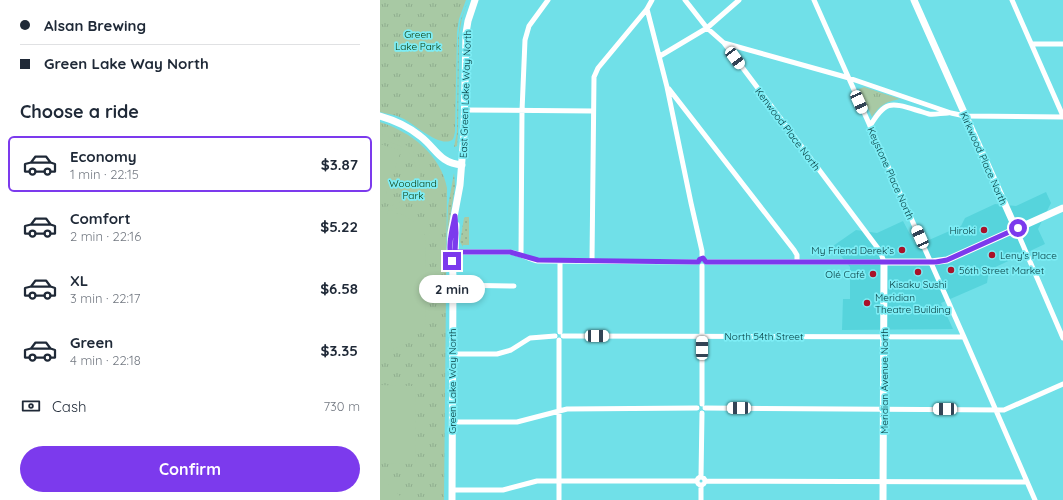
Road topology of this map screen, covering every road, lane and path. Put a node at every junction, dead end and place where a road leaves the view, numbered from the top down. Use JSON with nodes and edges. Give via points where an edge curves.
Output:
{"nodes":[{"id":1,"x":475,"y":0,"type":"edge"},
{"id":2,"x":548,"y":0,"type":"edge"},
{"id":3,"x":652,"y":0,"type":"edge"},
{"id":4,"x":685,"y":0,"type":"edge"},
{"id":5,"x":739,"y":0,"type":"edge"},
{"id":6,"x":814,"y":0,"type":"edge"},
{"id":7,"x":914,"y":0,"type":"edge"},
{"id":8,"x":1012,"y":0,"type":"edge"},
{"id":9,"x":647,"y":9,"type":"junction"},
{"id":10,"x":707,"y":28,"type":"junction"},
{"id":11,"x":724,"y":43,"type":"junction"},
{"id":12,"x":1032,"y":44,"type":"junction"},
{"id":13,"x":1063,"y":44,"type":"edge"},
{"id":14,"x":660,"y":56,"type":"junction"},
{"id":15,"x":849,"y":78,"type":"junction"},
{"id":16,"x":668,"y":87,"type":"junction"},
{"id":17,"x":465,"y":110,"type":"junction"},
{"id":18,"x":522,"y":111,"type":"junction"},
{"id":19,"x":593,"y":112,"type":"junction"},
{"id":20,"x":951,"y":113,"type":"junction"},
{"id":21,"x":380,"y":116,"type":"edge"},
{"id":22,"x":966,"y":116,"type":"junction"},
{"id":23,"x":1063,"y":116,"type":"edge"},
{"id":24,"x":870,"y":126,"type":"junction"},
{"id":25,"x":462,"y":165,"type":"junction"},
{"id":26,"x":1063,"y":208,"type":"edge"},
{"id":27,"x":455,"y":216,"type":"junction"},
{"id":28,"x":1016,"y":229,"type":"junction"},
{"id":29,"x":455,"y":252,"type":"junction"},
{"id":30,"x":521,"y":255,"type":"junction"},
{"id":31,"x":452,"y":261,"type":"junction"},
{"id":32,"x":560,"y":261,"type":"junction"},
{"id":33,"x":592,"y":261,"type":"junction"},
{"id":34,"x":702,"y":262,"type":"junction"},
{"id":35,"x":797,"y":262,"type":"junction"},
{"id":36,"x":884,"y":262,"type":"junction"},
{"id":37,"x":931,"y":262,"type":"junction"},
{"id":38,"x":453,"y":285,"type":"junction"},
{"id":39,"x":514,"y":286,"type":"dead end"},
{"id":40,"x":559,"y":336,"type":"junction"},
{"id":41,"x":702,"y":336,"type":"junction"},
{"id":42,"x":884,"y":336,"type":"junction"},
{"id":43,"x":964,"y":337,"type":"junction"},
{"id":44,"x":1063,"y":338,"type":"edge"},
{"id":45,"x":452,"y":354,"type":"junction"},
{"id":46,"x":1063,"y":384,"type":"edge"},
{"id":47,"x":703,"y":408,"type":"junction"},
{"id":48,"x":883,"y":408,"type":"junction"},
{"id":49,"x":995,"y":409,"type":"junction"},
{"id":50,"x":560,"y":411,"type":"junction"},
{"id":51,"x":452,"y":422,"type":"junction"},
{"id":52,"x":559,"y":480,"type":"junction"},
{"id":53,"x":701,"y":481,"type":"junction"},
{"id":54,"x":883,"y":481,"type":"junction"},
{"id":55,"x":1027,"y":482,"type":"junction"},
{"id":56,"x":452,"y":490,"type":"junction"},
{"id":57,"x":452,"y":500,"type":"edge"},
{"id":58,"x":559,"y":500,"type":"edge"},
{"id":59,"x":701,"y":500,"type":"edge"},
{"id":60,"x":883,"y":500,"type":"edge"},
{"id":61,"x":1035,"y":500,"type":"edge"}],
"edges":[{"from":1,"to":17,"type":"street","name":"East Green Lake Way North","via":[[466,33]]},
{"from":2,"to":18,"type":"street","via":[[529,26],[527,33]]},
{"from":3,"to":9,"type":"street"},
{"from":4,"to":10,"type":"street","name":"Kenwood Place North"},
{"from":5,"to":10,"type":"street"},
{"from":6,"to":15,"type":"street","name":"Keystone Place North"},
{"from":7,"to":22,"type":"street","name":"Kirkwood Place North"},
{"from":8,"to":12,"type":"street"},
{"from":9,"to":14,"type":"street"},
{"from":9,"to":19,"type":"street","via":[[596,71]]},
{"from":10,"to":11,"type":"street","name":"Kenwood Place North"},
{"from":10,"to":14,"type":"street"},
{"from":11,"to":15,"type":"street"},
{"from":11,"to":36,"type":"street","name":"Kenwood Place North","via":[[880,251]]},
{"from":12,"to":13,"type":"street"},
{"from":12,"to":23,"type":"street"},
{"from":14,"to":16,"type":"street"},
{"from":15,"to":20,"type":"street"},
{"from":15,"to":24,"type":"street","name":"Keystone Place North"},
{"from":16,"to":34,"type":"street","via":[[702,251]]},
{"from":16,"to":35,"type":"street","via":[[794,250]]},
{"from":17,"to":18,"type":"street"},
{"from":17,"to":25,"type":"street","name":"East Green Lake Way North"},
{"from":18,"to":19,"type":"street"},
{"from":18,"to":30,"type":"street"},
{"from":19,"to":33,"type":"street"},
{"from":20,"to":22,"type":"street"},
{"from":20,"to":24,"type":"street","via":[[928,114],[891,105],[878,113]]},
{"from":21,"to":25,"type":"street","via":[[401,124],[419,135],[446,161]]},
{"from":22,"to":23,"type":"street"},
{"from":22,"to":28,"type":"street","name":"Kirkwood Place North"},
{"from":24,"to":37,"type":"street","name":"Keystone Place North"},
{"from":25,"to":27,"type":"street","name":"Green Lake Way North"},
{"from":26,"to":28,"type":"street"},
{"from":27,"to":29,"type":"street","name":"Green Lake Way North"},
{"from":27,"to":31,"type":"street","name":"Green Lake Way North","via":[[451,233]]},
{"from":28,"to":37,"type":"street","via":[[947,260]]},
{"from":28,"to":44,"type":"street","name":"Kirkwood Place North"},
{"from":29,"to":30,"type":"street","via":[[510,252]]},
{"from":29,"to":31,"type":"street","name":"Green Lake Way North"},
{"from":30,"to":32,"type":"street","via":[[532,260]]},
{"from":31,"to":38,"type":"street","name":"Green Lake Way North"},
{"from":32,"to":33,"type":"street"},
{"from":32,"to":40,"type":"street"},
{"from":33,"to":34,"type":"street"},
{"from":34,"to":35,"type":"street"},
{"from":34,"to":41,"type":"street"},
{"from":35,"to":36,"type":"street"},
{"from":36,"to":37,"type":"street"},
{"from":36,"to":42,"type":"street","name":"Meridian Avenue North"},
{"from":37,"to":43,"type":"street","name":"Keystone Place North"},
{"from":38,"to":39,"type":"street"},
{"from":38,"to":45,"type":"street","name":"Green Lake Way North"},
{"from":40,"to":41,"type":"street","name":"North 54th Street"},
{"from":40,"to":45,"type":"street","name":"North 54th Street","via":[[530,338],[511,350],[497,354]]},
{"from":40,"to":50,"type":"street"},
{"from":41,"to":42,"type":"street","name":"North 54th Street"},
{"from":41,"to":47,"type":"street"},
{"from":42,"to":43,"type":"street","name":"North 54th Street"},
{"from":42,"to":48,"type":"street","name":"Meridian Avenue North"},
{"from":43,"to":49,"type":"street","name":"Keystone Place North"},
{"from":45,"to":51,"type":"street","name":"Green Lake Way North"},
{"from":46,"to":49,"type":"street","via":[[1004,410]]},
{"from":47,"to":48,"type":"street"},
{"from":47,"to":50,"type":"street","via":[[698,405],[697,408]]},
{"from":47,"to":53,"type":"street"},
{"from":48,"to":49,"type":"street"},
{"from":48,"to":54,"type":"street","name":"Meridian Avenue North"},
{"from":49,"to":55,"type":"street","name":"Keystone Place North"},
{"from":50,"to":51,"type":"street","via":[[517,422]]},
{"from":50,"to":52,"type":"street"},
{"from":51,"to":56,"type":"street","name":"Green Lake Way North"},
{"from":52,"to":53,"type":"street"},
{"from":52,"to":56,"type":"street","via":[[530,482],[509,490]]},
{"from":52,"to":58,"type":"street"},
{"from":53,"to":54,"type":"street"},
{"from":53,"to":59,"type":"street"},
{"from":54,"to":55,"type":"street"},
{"from":54,"to":60,"type":"street","name":"Meridian Avenue North"},
{"from":55,"to":61,"type":"street","name":"Keystone Place North"},
{"from":56,"to":57,"type":"street","name":"Green Lake Way North"}]}
